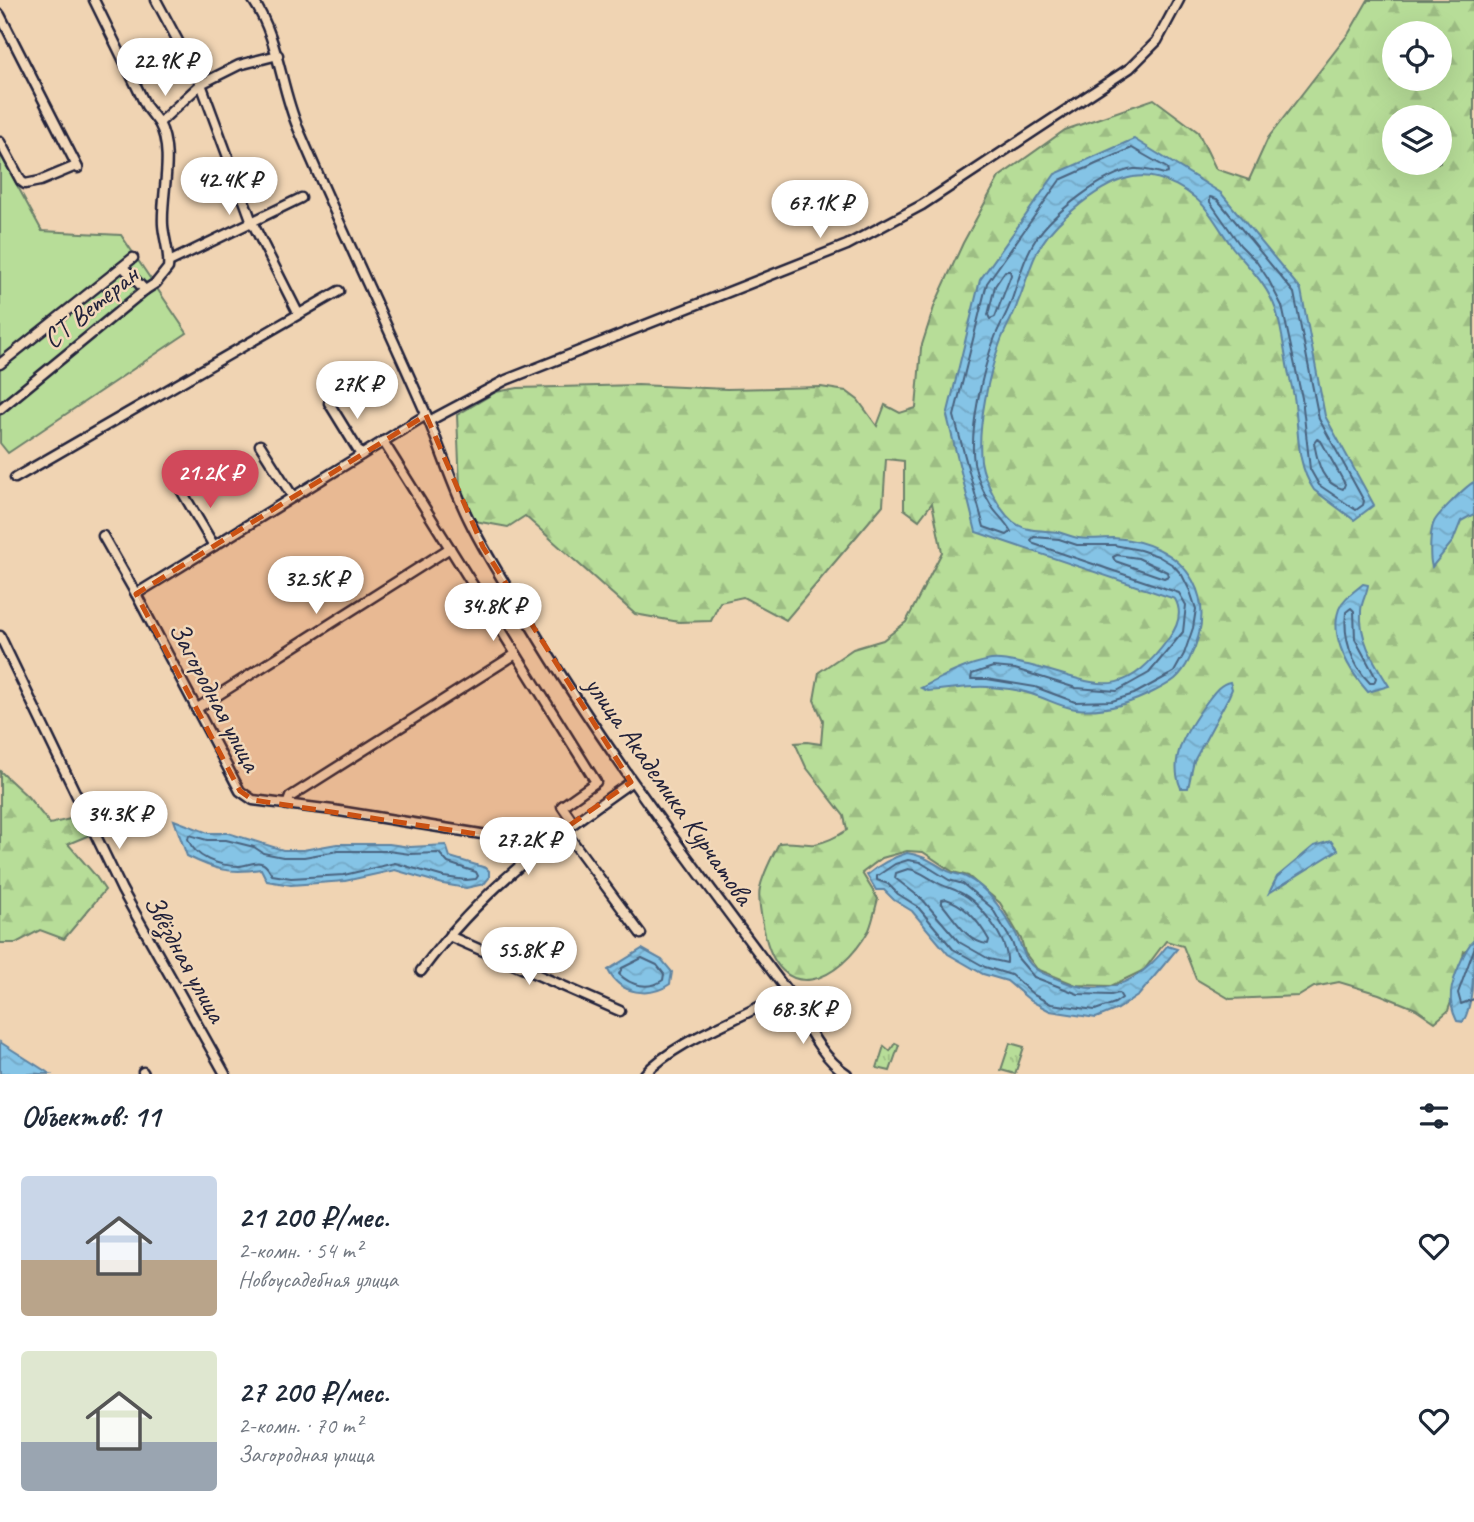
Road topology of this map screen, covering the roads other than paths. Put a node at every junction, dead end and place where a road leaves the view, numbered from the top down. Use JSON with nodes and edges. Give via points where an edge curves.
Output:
{"nodes":[{"id":1,"x":94,"y":0,"type":"edge"},
{"id":2,"x":156,"y":0,"type":"edge"},
{"id":3,"x":253,"y":0,"type":"edge"},
{"id":4,"x":1179,"y":0,"type":"edge"},
{"id":5,"x":0,"y":15,"type":"edge"},
{"id":6,"x":278,"y":55,"type":"junction"},
{"id":7,"x":201,"y":84,"type":"junction"},
{"id":8,"x":159,"y":123,"type":"junction"},
{"id":9,"x":0,"y":142,"type":"edge"},
{"id":10,"x":301,"y":198,"type":"dead end"},
{"id":11,"x":252,"y":222,"type":"junction"},
{"id":12,"x":133,"y":258,"type":"dead end"},
{"id":13,"x":169,"y":262,"type":"junction"},
{"id":14,"x":123,"y":267,"type":"junction"},
{"id":15,"x":145,"y":290,"type":"junction"},
{"id":16,"x":338,"y":291,"type":"dead end"},
{"id":17,"x":298,"y":313,"type":"junction"},
{"id":18,"x":0,"y":365,"type":"edge"},
{"id":19,"x":329,"y":403,"type":"dead end"},
{"id":20,"x":0,"y":409,"type":"edge"},
{"id":21,"x":427,"y":418,"type":"junction"},
{"id":22,"x":383,"y":441,"type":"junction"},
{"id":23,"x":260,"y":445,"type":"dead end"},
{"id":24,"x":361,"y":455,"type":"junction"},
{"id":25,"x":15,"y":478,"type":"dead end"},
{"id":26,"x":181,"y":489,"type":"dead end"},
{"id":27,"x":293,"y":497,"type":"junction"},
{"id":28,"x":103,"y":536,"type":"dead end"},
{"id":29,"x":214,"y":546,"type":"junction"},
{"id":30,"x":450,"y":548,"type":"junction"},
{"id":31,"x":136,"y":594,"type":"junction"},
{"id":32,"x":0,"y":636,"type":"edge"},
{"id":33,"x":516,"y":654,"type":"junction"},
{"id":34,"x":197,"y":709,"type":"junction"},
{"id":35,"x":631,"y":782,"type":"junction"},
{"id":36,"x":287,"y":805,"type":"junction"},
{"id":37,"x":573,"y":822,"type":"junction"},
{"id":38,"x":564,"y":830,"type":"junction"},
{"id":39,"x":543,"y":844,"type":"junction"},
{"id":40,"x":641,"y":934,"type":"dead end"},
{"id":41,"x":449,"y":936,"type":"junction"},
{"id":42,"x":421,"y":971,"type":"dead end"},
{"id":43,"x":787,"y":991,"type":"junction"},
{"id":44,"x":620,"y":1011,"type":"dead end"},
{"id":45,"x":225,"y":1074,"type":"edge"},
{"id":46,"x":645,"y":1074,"type":"edge"},
{"id":47,"x":848,"y":1074,"type":"edge"}],
"edges":[{"from":1,"to":8,"type":"street","via":[[146,106]]},
{"from":2,"to":7,"type":"street"},
{"from":3,"to":6,"type":"street","name":"улица Академика Курчатова"},
{"from":4,"to":21,"type":"street","via":[[1157,41],[1130,68],[882,227],[506,380]]},
{"from":5,"to":9,"type":"street","via":[[77,167],[25,184]]},
{"from":6,"to":7,"type":"street","via":[[239,65]]},
{"from":6,"to":21,"type":"street","name":"улица Академика Курчатова","via":[[296,124]]},
{"from":7,"to":8,"type":"street"},
{"from":7,"to":11,"type":"street"},
{"from":8,"to":13,"type":"street","via":[[166,148],[163,218]]},
{"from":10,"to":11,"type":"street"},
{"from":11,"to":13,"type":"street"},
{"from":11,"to":17,"type":"street"},
{"from":12,"to":14,"type":"street","name":"СТ Ветеран"},
{"from":13,"to":15,"type":"street","name":"СТ Ветеран","via":[[165,274]]},
{"from":14,"to":15,"type":"street"},
{"from":14,"to":18,"type":"street","name":"СТ Ветеран"},
{"from":15,"to":20,"type":"street","name":"СТ Ветеран"},
{"from":16,"to":17,"type":"street"},
{"from":17,"to":25,"type":"street"},
{"from":19,"to":24,"type":"street"},
{"from":21,"to":22,"type":"street"},
{"from":21,"to":35,"type":"street","name":"улица Академика Курчатова","via":[[483,547]]},
{"from":22,"to":24,"type":"street"},
{"from":22,"to":30,"type":"street"},
{"from":23,"to":27,"type":"street"},
{"from":24,"to":27,"type":"street"},
{"from":26,"to":29,"type":"street"},
{"from":27,"to":29,"type":"street"},
{"from":28,"to":31,"type":"street","name":"Загородная улица"},
{"from":29,"to":31,"type":"street"},
{"from":30,"to":33,"type":"street"},
{"from":30,"to":34,"type":"street"},
{"from":31,"to":34,"type":"street","name":"Загородная улица"},
{"from":32,"to":45,"type":"street","name":"Звёздная улица","via":[[122,890]]},
{"from":33,"to":36,"type":"street","via":[[290,797]]},
{"from":33,"to":37,"type":"street","via":[[596,782],[562,806]]},
{"from":34,"to":36,"type":"street","name":"Загородная улица","via":[[240,791],[253,800]]},
{"from":35,"to":37,"type":"street"},
{"from":35,"to":43,"type":"street","name":"улица Академика Курчатова"},
{"from":36,"to":39,"type":"street","name":"Загородная улица"},
{"from":37,"to":38,"type":"street"},
{"from":38,"to":39,"type":"street"},
{"from":38,"to":40,"type":"street"},
{"from":39,"to":41,"type":"street","via":[[492,889]]},
{"from":41,"to":42,"type":"street"},
{"from":41,"to":44,"type":"street"},
{"from":43,"to":46,"type":"street","via":[[654,1064]]},
{"from":43,"to":47,"type":"street","name":"улица Академика Курчатова","via":[[823,1052]]}]}
